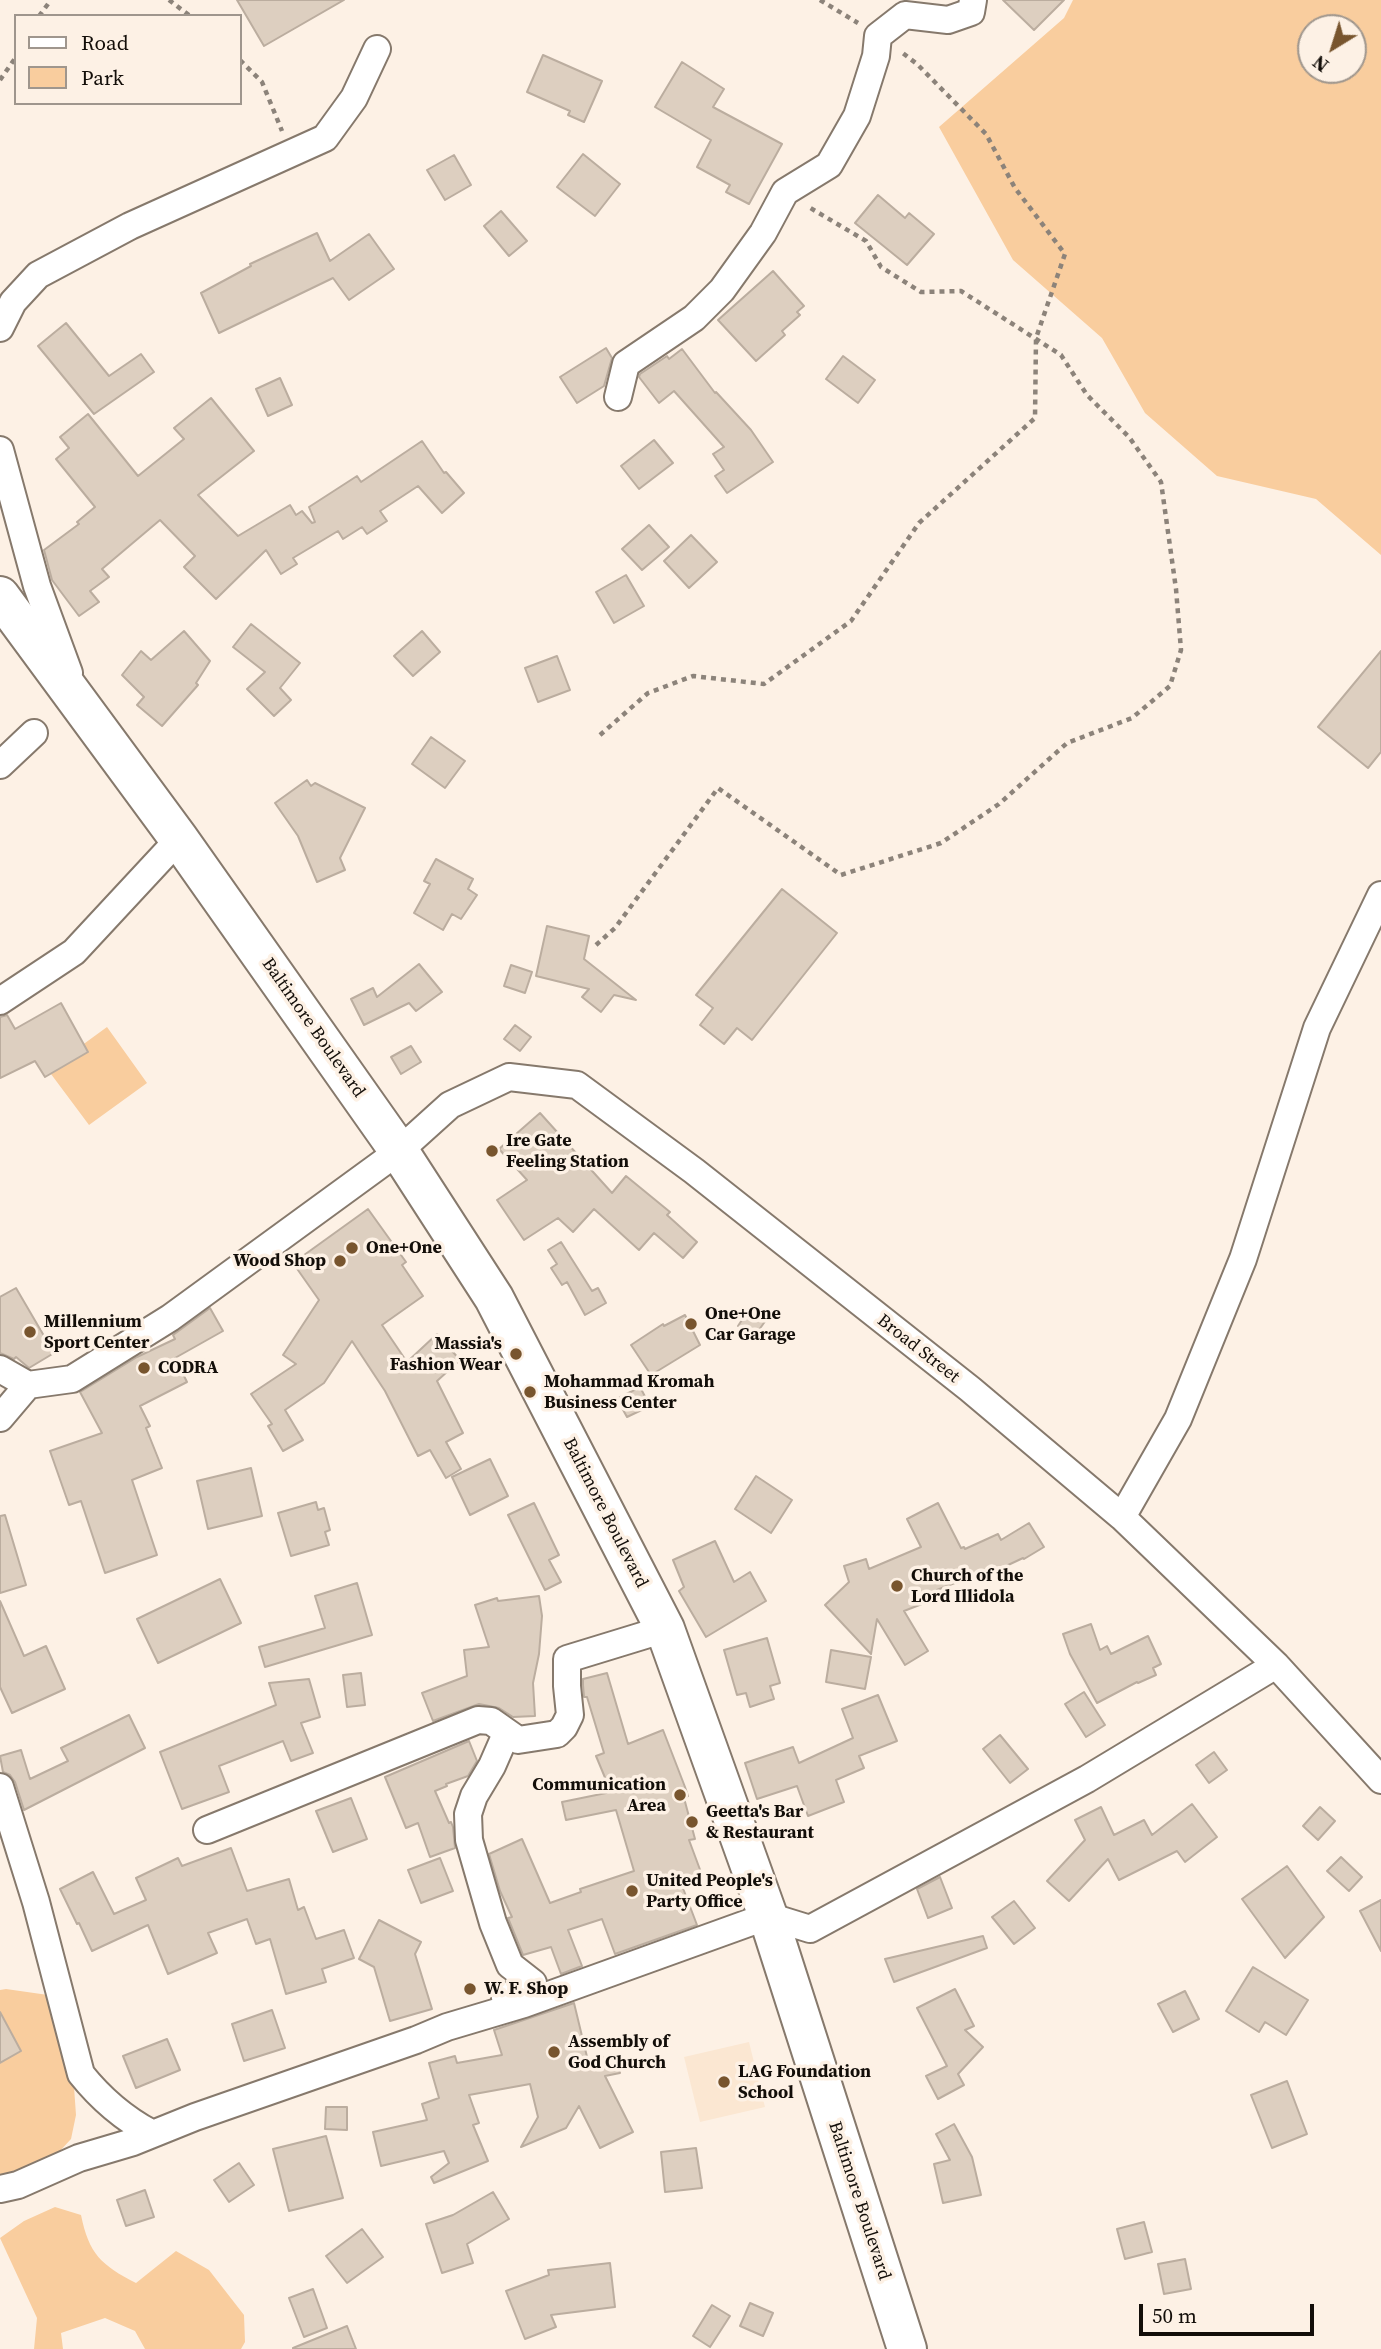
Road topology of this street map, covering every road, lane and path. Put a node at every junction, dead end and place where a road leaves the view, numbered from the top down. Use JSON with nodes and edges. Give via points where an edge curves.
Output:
{"nodes":[{"id":1,"x":170,"y":0,"type":"edge"},
{"id":2,"x":820,"y":0,"type":"edge"},
{"id":3,"x":973,"y":0,"type":"edge"},
{"id":4,"x":188,"y":14,"type":"edge"},
{"id":5,"x":878,"y":36,"type":"junction"},
{"id":6,"x":377,"y":49,"type":"dead end"},
{"id":7,"x":14,"y":60,"type":"edge"},
{"id":8,"x":242,"y":62,"type":"edge"},
{"id":9,"x":0,"y":80,"type":"edge"},
{"id":10,"x":291,"y":155,"type":"junction"},
{"id":11,"x":785,"y":192,"type":"junction"},
{"id":12,"x":0,"y":328,"type":"edge"},
{"id":13,"x":1036,"y":338,"type":"junction"},
{"id":14,"x":618,"y":397,"type":"dead end"},
{"id":15,"x":0,"y":450,"type":"edge"},
{"id":16,"x":0,"y":596,"type":"edge"},
{"id":17,"x":82,"y":708,"type":"junction"},
{"id":18,"x":34,"y":733,"type":"dead end"},
{"id":19,"x":600,"y":735,"type":"dead end"},
{"id":20,"x":0,"y":765,"type":"edge"},
{"id":21,"x":179,"y":839,"type":"junction"},
{"id":22,"x":1381,"y":895,"type":"edge"},
{"id":23,"x":596,"y":945,"type":"dead end"},
{"id":24,"x":0,"y":1001,"type":"edge"},
{"id":25,"x":399,"y":1151,"type":"junction"},
{"id":26,"x":0,"y":1369,"type":"edge"},
{"id":27,"x":27,"y":1385,"type":"junction"},
{"id":28,"x":0,"y":1418,"type":"edge"},
{"id":29,"x":1122,"y":1517,"type":"junction"},
{"id":30,"x":665,"y":1629,"type":"junction"},
{"id":31,"x":1276,"y":1665,"type":"junction"},
{"id":32,"x":506,"y":1734,"type":"junction"},
{"id":33,"x":1381,"y":1780,"type":"edge"},
{"id":34,"x":0,"y":1787,"type":"edge"},
{"id":35,"x":207,"y":1830,"type":"dead end"},
{"id":36,"x":768,"y":1916,"type":"junction"},
{"id":37,"x":447,"y":2027,"type":"junction"},
{"id":38,"x":79,"y":2158,"type":"junction"},
{"id":39,"x":0,"y":2189,"type":"edge"},
{"id":40,"x":907,"y":2349,"type":"edge"}],
"edges":[{"from":1,"to":4,"type":"path"},
{"from":2,"to":5,"type":"path"},
{"from":3,"to":5,"type":"street","via":[[971,12],[948,20],[905,15]]},
{"from":5,"to":11,"type":"street","via":[[857,116],[829,165]]},
{"from":5,"to":13,"type":"path","via":[[917,64],[986,134],[1015,188],[1065,254]]},
{"from":6,"to":10,"type":"street","via":[[354,98],[325,138]]},
{"from":7,"to":9,"type":"path"},
{"from":8,"to":10,"type":"path","via":[[262,82]]},
{"from":10,"to":12,"type":"street","via":[[130,226],[38,275],[13,302]]},
{"from":11,"to":13,"type":"path","via":[[866,241],[881,267],[922,292],[961,291]]},
{"from":11,"to":14,"type":"street","via":[[763,233],[722,290],[694,318],[626,365]]},
{"from":13,"to":19,"type":"path","via":[[1035,418],[919,523],[851,621],[764,684],[692,676],[648,694]]},
{"from":13,"to":23,"type":"path","via":[[1061,355],[1087,396],[1129,437],[1161,482],[1181,650],[1170,687],[1132,718],[1067,743],[999,804],[941,843],[841,875],[718,788],[615,928]]},
{"from":15,"to":17,"type":"street","via":[[37,586]]},
{"from":16,"to":17,"type":"highway","name":"Baltimore Boulevard"},
{"from":17,"to":21,"type":"highway","name":"Baltimore Boulevard"},
{"from":18,"to":20,"type":"street"},
{"from":21,"to":24,"type":"street","via":[[74,952]]},
{"from":21,"to":25,"type":"highway","name":"Baltimore Boulevard"},
{"from":22,"to":29,"type":"street","via":[[1317,1028],[1243,1259],[1178,1419]]},
{"from":25,"to":27,"type":"street","name":"Broad Street","via":[[170,1318],[72,1380]]},
{"from":25,"to":29,"type":"street","name":"Broad Street","via":[[450,1105],[509,1077],[577,1085],[960,1381]]},
{"from":25,"to":30,"type":"highway","name":"Baltimore Boulevard","via":[[494,1298]]},
{"from":26,"to":27,"type":"street"},
{"from":27,"to":28,"type":"street"},
{"from":29,"to":31,"type":"street","name":"Broad Street"},
{"from":30,"to":32,"type":"street","via":[[567,1659],[569,1715],[564,1727],[557,1734],[518,1740]]},
{"from":30,"to":36,"type":"highway","name":"Baltimore Boulevard"},
{"from":31,"to":33,"type":"street","name":"Broad Street"},
{"from":31,"to":36,"type":"street","via":[[1087,1779],[810,1929]]},
{"from":32,"to":35,"type":"street","via":[[491,1721],[478,1720]]},
{"from":32,"to":37,"type":"street","via":[[474,1796],[468,1814],[468,1840],[510,1965],[533,1983]]},
{"from":34,"to":38,"type":"street","via":[[81,2074],[97,2094],[151,2133]]},
{"from":36,"to":37,"type":"street"},
{"from":36,"to":40,"type":"highway","name":"Baltimore Boulevard"},
{"from":37,"to":38,"type":"street"},
{"from":38,"to":39,"type":"street"}]}
